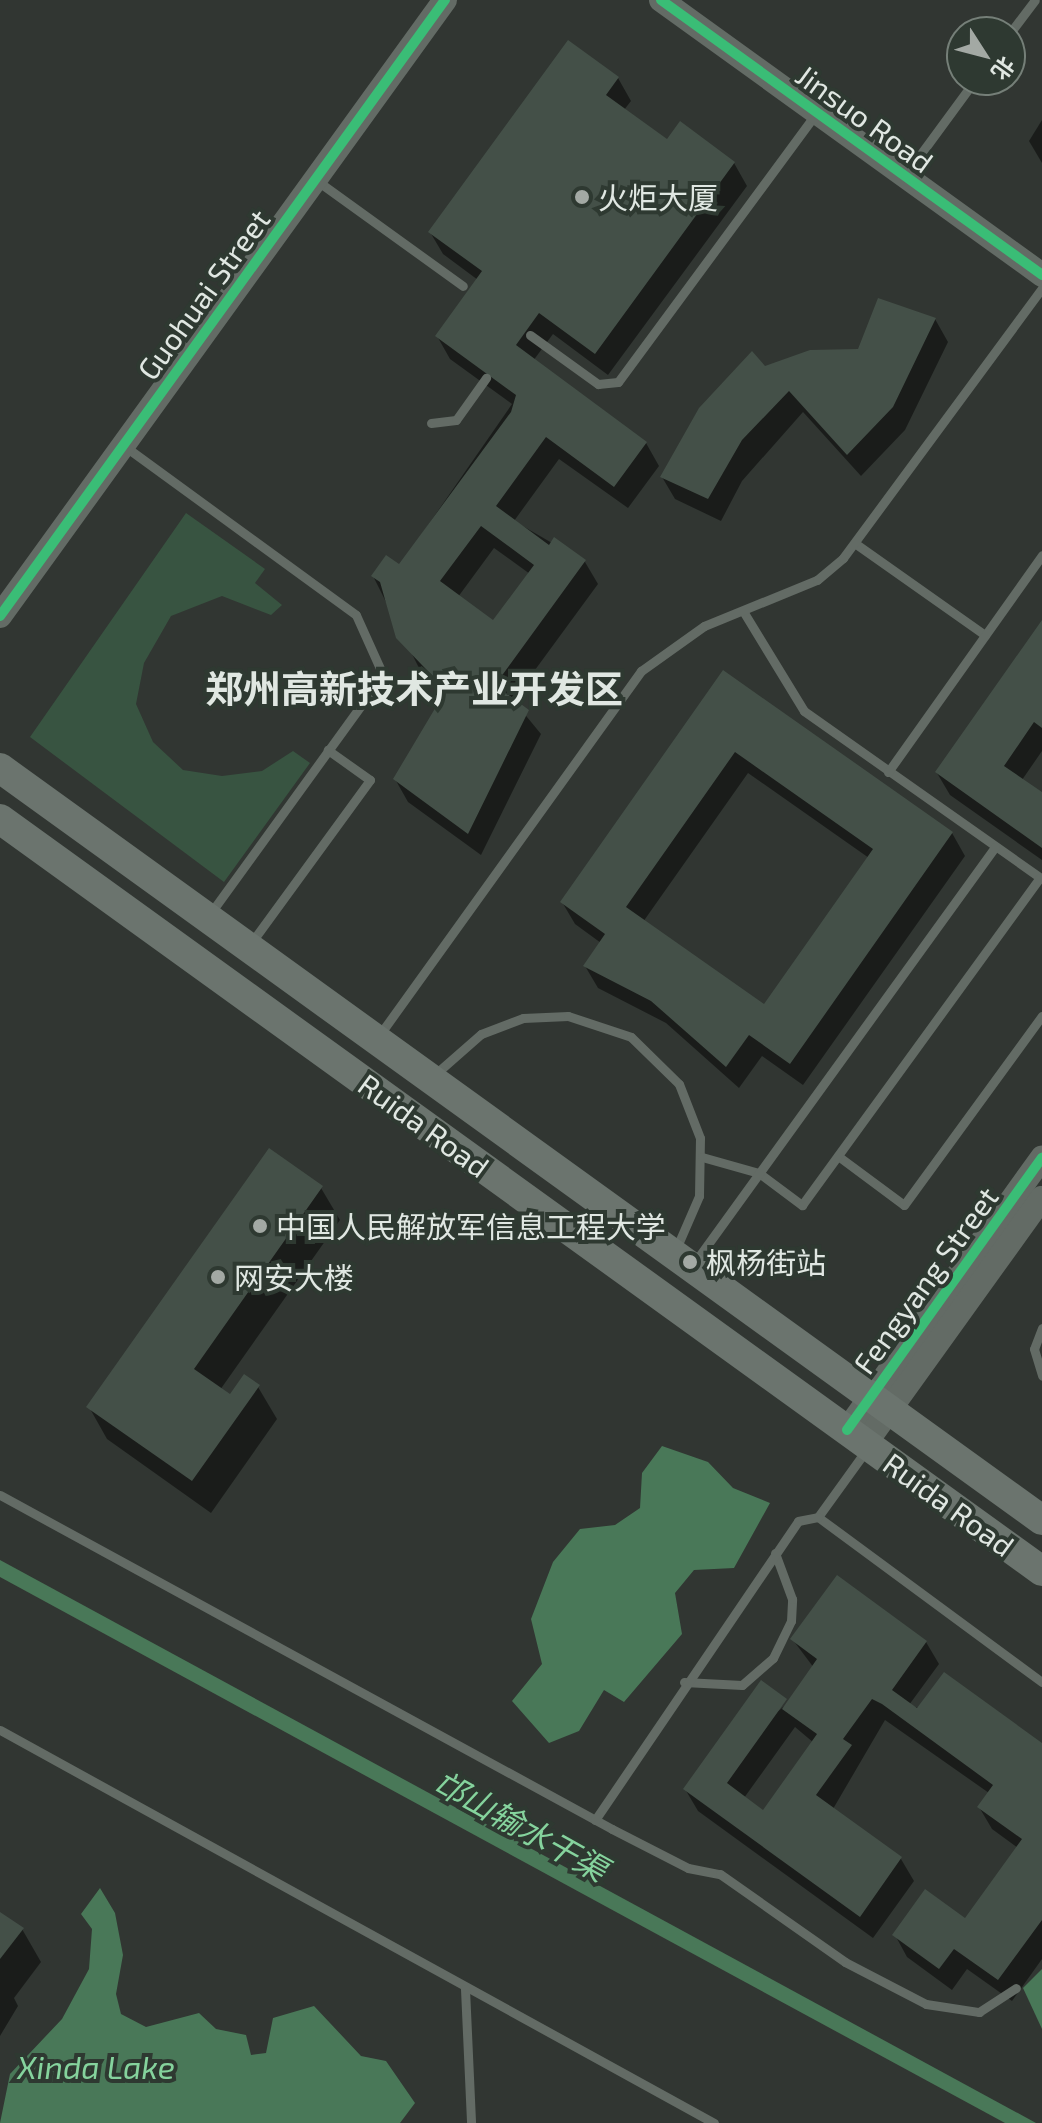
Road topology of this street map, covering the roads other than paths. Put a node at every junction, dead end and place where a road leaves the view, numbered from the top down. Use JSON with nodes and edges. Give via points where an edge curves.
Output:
{"nodes":[{"id":1,"x":445,"y":0,"type":"edge"},
{"id":2,"x":661,"y":0,"type":"edge"},
{"id":3,"x":1035,"y":0,"type":"edge"},
{"id":4,"x":1023,"y":16,"type":"edge"},
{"id":5,"x":963,"y":96,"type":"edge"},
{"id":6,"x":817,"y":113,"type":"junction"},
{"id":7,"x":904,"y":176,"type":"junction"},
{"id":8,"x":315,"y":180,"type":"junction"},
{"id":9,"x":1042,"y":275,"type":"edge"},
{"id":10,"x":463,"y":286,"type":"dead end"},
{"id":11,"x":1042,"y":288,"type":"edge"},
{"id":12,"x":530,"y":335,"type":"dead end"},
{"id":13,"x":486,"y":378,"type":"dead end"},
{"id":14,"x":431,"y":423,"type":"dead end"},
{"id":15,"x":123,"y":445,"type":"junction"},
{"id":16,"x":856,"y":544,"type":"junction"},
{"id":17,"x":1042,"y":555,"type":"edge"},
{"id":18,"x":743,"y":611,"type":"junction"},
{"id":19,"x":0,"y":616,"type":"edge"},
{"id":20,"x":985,"y":635,"type":"junction"},
{"id":21,"x":328,"y":750,"type":"junction"},
{"id":22,"x":0,"y":768,"type":"edge"},
{"id":23,"x":888,"y":772,"type":"junction"},
{"id":24,"x":0,"y":819,"type":"edge"},
{"id":25,"x":995,"y":847,"type":"junction"},
{"id":26,"x":1041,"y":879,"type":"edge"},
{"id":27,"x":207,"y":917,"type":"junction"},
{"id":28,"x":249,"y":947,"type":"junction"},
{"id":29,"x":1042,"y":1016,"type":"edge"},
{"id":30,"x":377,"y":1039,"type":"junction"},
{"id":31,"x":430,"y":1079,"type":"junction"},
{"id":32,"x":838,"y":1156,"type":"junction"},
{"id":33,"x":702,"y":1157,"type":"junction"},
{"id":34,"x":1042,"y":1158,"type":"edge"},
{"id":35,"x":759,"y":1173,"type":"junction"},
{"id":36,"x":1042,"y":1198,"type":"edge"},
{"id":37,"x":679,"y":1259,"type":"junction"},
{"id":38,"x":1042,"y":1328,"type":"edge"},
{"id":39,"x":1042,"y":1376,"type":"edge"},
{"id":40,"x":880,"y":1403,"type":"junction"},
{"id":41,"x":860,"y":1440,"type":"junction"},
{"id":42,"x":0,"y":1495,"type":"edge"},
{"id":43,"x":818,"y":1517,"type":"junction"},
{"id":44,"x":1042,"y":1520,"type":"edge"},
{"id":45,"x":775,"y":1553,"type":"junction"},
{"id":46,"x":1042,"y":1571,"type":"edge"},
{"id":47,"x":684,"y":1682,"type":"junction"},
{"id":48,"x":1042,"y":1682,"type":"edge"},
{"id":49,"x":0,"y":1730,"type":"edge"},
{"id":50,"x":595,"y":1820,"type":"junction"},
{"id":51,"x":1016,"y":1988,"type":"dead end"},
{"id":52,"x":465,"y":1989,"type":"junction"},
{"id":53,"x":471,"y":2123,"type":"edge"},
{"id":54,"x":714,"y":2123,"type":"edge"}],
"edges":[{"from":1,"to":8,"type":"street","name":"Guohuai Street"},
{"from":2,"to":6,"type":"street","name":"Jinsuo Road"},
{"from":3,"to":4,"type":"lane"},
{"from":5,"to":7,"type":"lane"},
{"from":6,"to":7,"type":"street","name":"Jinsuo Road"},
{"from":6,"to":12,"type":"lane","via":[[618,382],[598,384]]},
{"from":7,"to":9,"type":"street","name":"Jinsuo Road"},
{"from":8,"to":10,"type":"lane"},
{"from":8,"to":15,"type":"street","name":"Guohuai Street"},
{"from":11,"to":16,"type":"lane"},
{"from":13,"to":14,"type":"lane","via":[[456,420]]},
{"from":15,"to":19,"type":"street","name":"Guohuai Street"},
{"from":15,"to":21,"type":"lane","via":[[356,615],[383,675]]},
{"from":16,"to":18,"type":"lane","via":[[817,580]]},
{"from":16,"to":20,"type":"lane"},
{"from":17,"to":20,"type":"lane"},
{"from":18,"to":23,"type":"lane","via":[[792,700]]},
{"from":18,"to":30,"type":"lane","via":[[678,642],[641,671]]},
{"from":20,"to":23,"type":"lane"},
{"from":21,"to":27,"type":"lane"},
{"from":21,"to":28,"type":"lane","via":[[370,780]]},
{"from":22,"to":27,"type":"main road","name":"Ruida Road"},
{"from":23,"to":25,"type":"lane"},
{"from":24,"to":41,"type":"main road","name":"Ruida Road"},
{"from":25,"to":26,"type":"lane"},
{"from":25,"to":35,"type":"lane"},
{"from":26,"to":32,"type":"lane"},
{"from":27,"to":28,"type":"main road","name":"Ruida Road"},
{"from":28,"to":30,"type":"main road","name":"Ruida Road"},
{"from":29,"to":32,"type":"lane","via":[[904,1205]]},
{"from":30,"to":31,"type":"main road","name":"Ruida Road"},
{"from":31,"to":33,"type":"lane","via":[[461,1047],[502,1024],[546,1016],[590,1020],[631,1037],[665,1066],[688,1101]]},
{"from":31,"to":37,"type":"main road","name":"Ruida Road"},
{"from":32,"to":35,"type":"lane","via":[[802,1205]]},
{"from":33,"to":35,"type":"lane"},
{"from":33,"to":37,"type":"lane","via":[[694,1215]]},
{"from":34,"to":40,"type":"street","name":"Fengyang Street"},
{"from":35,"to":37,"type":"lane"},
{"from":36,"to":40,"type":"street","name":"Fengyang Street"},
{"from":37,"to":40,"type":"main road","name":"Ruida Road"},
{"from":38,"to":39,"type":"lane","via":[[1034,1349]]},
{"from":40,"to":41,"type":"street","name":"Fengyang Street"},
{"from":40,"to":44,"type":"main road","name":"Ruida Road"},
{"from":41,"to":43,"type":"lane"},
{"from":41,"to":46,"type":"main road","name":"Ruida Road"},
{"from":42,"to":50,"type":"lane"},
{"from":43,"to":45,"type":"lane","via":[[798,1521]]},
{"from":43,"to":48,"type":"lane"},
{"from":45,"to":47,"type":"lane"},
{"from":45,"to":47,"type":"lane","via":[[791,1621],[773,1658],[742,1685]]},
{"from":47,"to":50,"type":"lane"},
{"from":49,"to":52,"type":"lane"},
{"from":50,"to":51,"type":"lane","via":[[688,1868],[720,1874],[845,1962],[926,2004],[979,2012]]},
{"from":52,"to":53,"type":"lane"},
{"from":52,"to":54,"type":"lane"}]}
